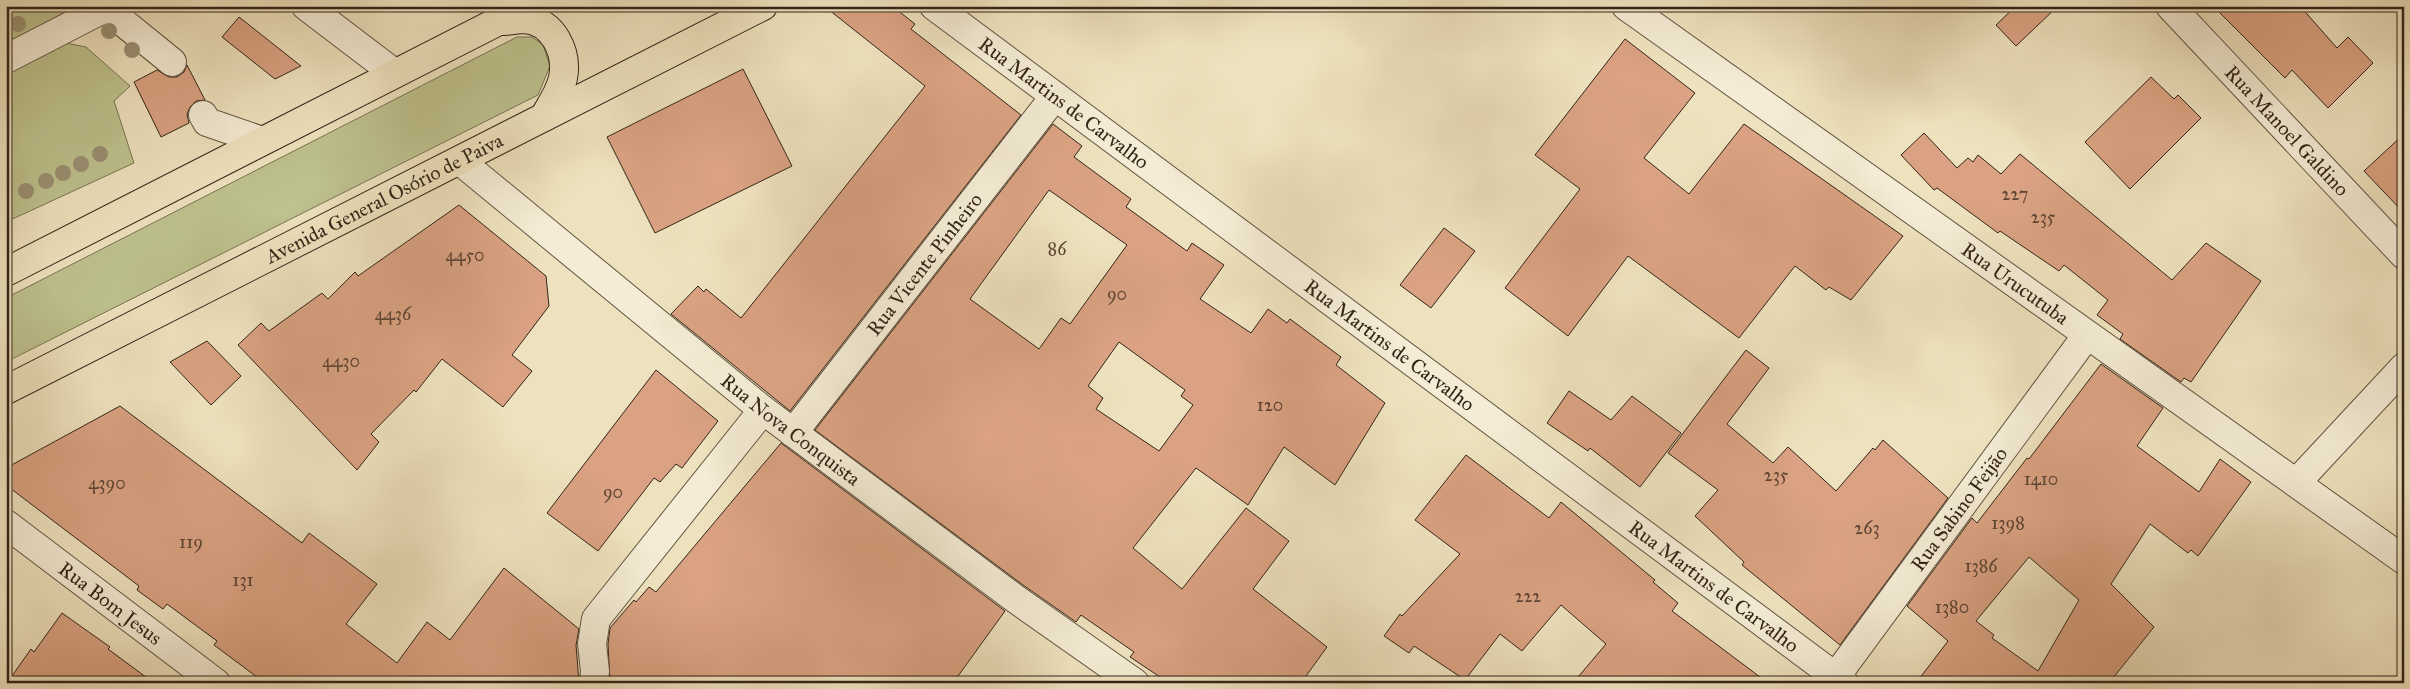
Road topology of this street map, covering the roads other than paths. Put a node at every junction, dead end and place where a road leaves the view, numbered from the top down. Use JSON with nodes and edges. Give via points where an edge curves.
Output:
{"nodes":[{"id":1,"x":306,"y":6,"type":"edge"},
{"id":2,"x":528,"y":6,"type":"edge"},
{"id":3,"x":763,"y":6,"type":"edge"},
{"id":4,"x":934,"y":6,"type":"edge"},
{"id":5,"x":1626,"y":6,"type":"edge"},
{"id":6,"x":2170,"y":6,"type":"edge"},
{"id":7,"x":104,"y":7,"type":"edge"},
{"id":8,"x":498,"y":22,"type":"junction"},
{"id":9,"x":6,"y":59,"type":"edge"},
{"id":10,"x":172,"y":62,"type":"dead end"},
{"id":11,"x":394,"y":73,"type":"junction"},
{"id":12,"x":1055,"y":96,"type":"junction"},
{"id":13,"x":203,"y":115,"type":"dead end"},
{"id":14,"x":544,"y":117,"type":"junction"},
{"id":15,"x":262,"y":141,"type":"junction"},
{"id":16,"x":460,"y":161,"type":"junction"},
{"id":17,"x":2404,"y":255,"type":"edge"},
{"id":18,"x":6,"y":272,"type":"edge"},
{"id":19,"x":2087,"y":335,"type":"junction"},
{"id":20,"x":2404,"y":367,"type":"edge"},
{"id":21,"x":6,"y":390,"type":"edge"},
{"id":22,"x":763,"y":410,"type":"junction"},
{"id":23,"x":793,"y":433,"type":"junction"},
{"id":24,"x":2297,"y":482,"type":"junction"},
{"id":25,"x":6,"y":524,"type":"edge"},
{"id":26,"x":2404,"y":560,"type":"edge"},
{"id":27,"x":1837,"y":681,"type":"edge"},
{"id":28,"x":216,"y":683,"type":"edge"},
{"id":29,"x":594,"y":683,"type":"edge"},
{"id":30,"x":1135,"y":683,"type":"edge"}],
"edges":[{"from":1,"to":11,"type":"street"},
{"from":2,"to":8,"type":"main road"},
{"from":3,"to":14,"type":"main road","name":"Avenida General Osório de Paiva"},
{"from":4,"to":12,"type":"street","name":"Rua Martins de Carvalho"},
{"from":5,"to":19,"type":"street","name":"Rua Urucutuba"},
{"from":6,"to":17,"type":"street","name":"Rua Manoel Galdino"},
{"from":7,"to":9,"type":"street"},
{"from":7,"to":10,"type":"street"},
{"from":8,"to":11,"type":"main road"},
{"from":8,"to":14,"type":"main road","via":[[525,19],[543,24],[561,49],[563,77]]},
{"from":11,"to":15,"type":"main road"},
{"from":12,"to":23,"type":"street","name":"Rua Vicente Pinheiro"},
{"from":12,"to":27,"type":"street","name":"Rua Martins de Carvalho"},
{"from":13,"to":15,"type":"street","via":[[207,122]]},
{"from":14,"to":16,"type":"main road","name":"Avenida General Osório de Paiva"},
{"from":15,"to":18,"type":"main road"},
{"from":16,"to":21,"type":"main road","name":"Avenida General Osório de Paiva"},
{"from":16,"to":22,"type":"street","name":"Rua Nova Conquista"},
{"from":19,"to":24,"type":"street","name":"Rua Urucutuba"},
{"from":19,"to":27,"type":"street","name":"Rua Sabino Feijão"},
{"from":20,"to":24,"type":"street"},
{"from":22,"to":23,"type":"street","name":"Rua Nova Conquista"},
{"from":22,"to":29,"type":"street","via":[[596,619],[592,644]]},
{"from":23,"to":30,"type":"street","name":"Rua Nova Conquista","via":[[1017,600]]},
{"from":24,"to":26,"type":"street","name":"Rua Urucutuba"},
{"from":25,"to":28,"type":"street","name":"Rua Bom Jesus"}]}
